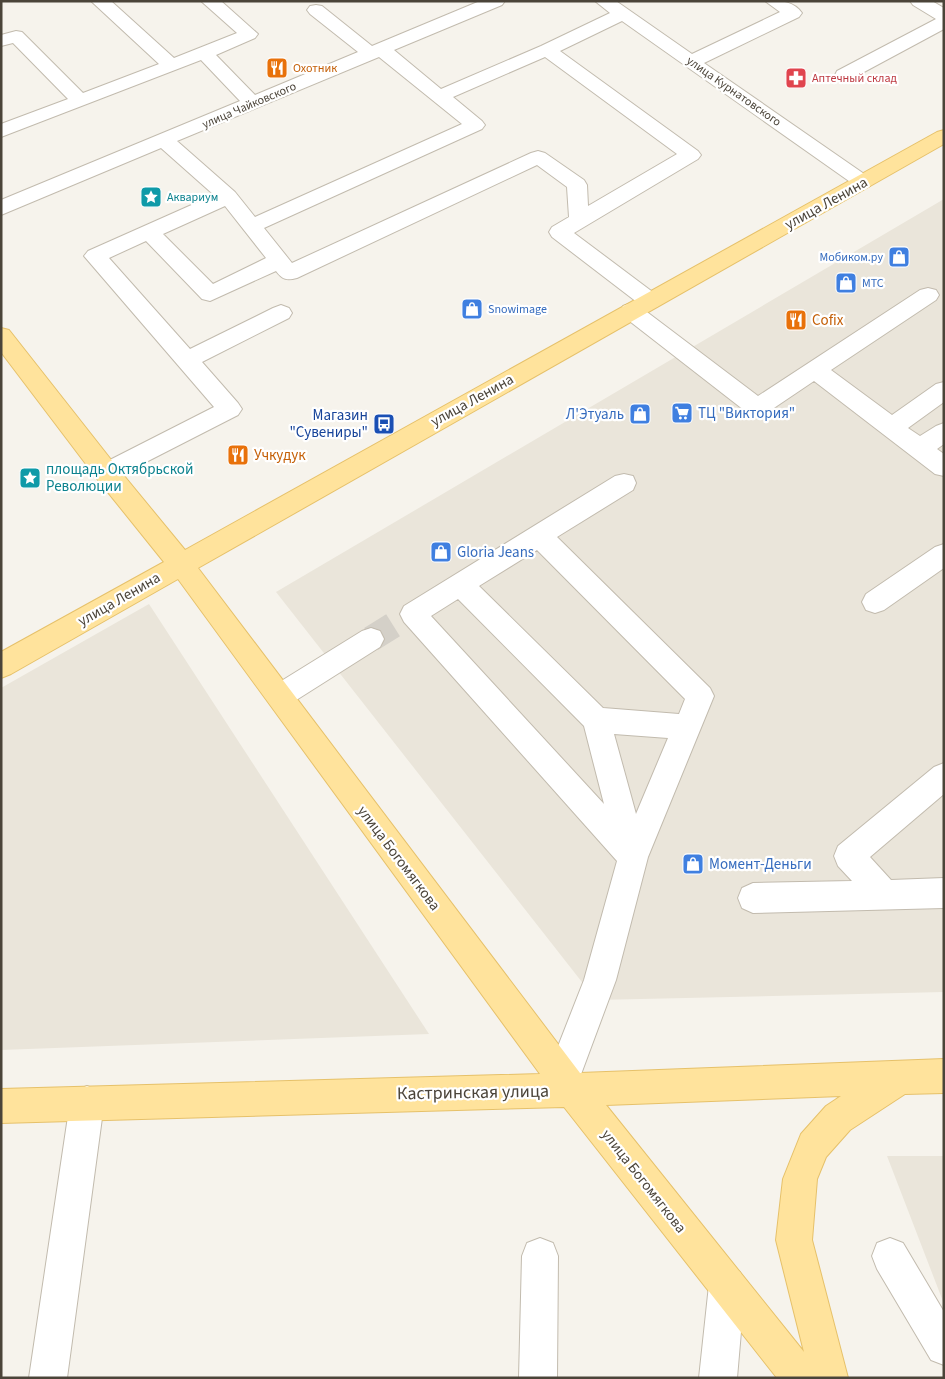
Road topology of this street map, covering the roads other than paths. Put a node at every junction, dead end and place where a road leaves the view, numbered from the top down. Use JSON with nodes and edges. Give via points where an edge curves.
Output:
{"nodes":[{"id":1,"x":100,"y":1,"type":"edge"},
{"id":2,"x":210,"y":1,"type":"edge"},
{"id":3,"x":496,"y":1,"type":"edge"},
{"id":4,"x":604,"y":1,"type":"edge"},
{"id":5,"x":774,"y":1,"type":"edge"},
{"id":6,"x":919,"y":1,"type":"edge"},
{"id":7,"x":341,"y":9,"type":"dead end"},
{"id":8,"x":316,"y":10,"type":"dead end"},
{"id":9,"x":622,"y":14,"type":"junction"},
{"id":10,"x":944,"y":16,"type":"edge"},
{"id":11,"x":944,"y":22,"type":"edge"},
{"id":12,"x":1,"y":41,"type":"edge"},
{"id":13,"x":380,"y":50,"type":"junction"},
{"id":14,"x":547,"y":50,"type":"junction"},
{"id":15,"x":204,"y":53,"type":"junction"},
{"id":16,"x":691,"y":62,"type":"junction"},
{"id":17,"x":171,"y":65,"type":"junction"},
{"id":18,"x":844,"y":75,"type":"dead end"},
{"id":19,"x":440,"y":96,"type":"junction"},
{"id":20,"x":81,"y":100,"type":"junction"},
{"id":21,"x":253,"y":103,"type":"junction"},
{"id":22,"x":1,"y":131,"type":"edge"},
{"id":23,"x":944,"y":136,"type":"edge"},
{"id":24,"x":164,"y":140,"type":"junction"},
{"id":25,"x":863,"y":182,"type":"junction"},
{"id":26,"x":228,"y":197,"type":"junction"},
{"id":27,"x":1,"y":208,"type":"edge"},
{"id":28,"x":579,"y":220,"type":"junction"},
{"id":29,"x":252,"y":226,"type":"junction"},
{"id":30,"x":150,"y":232,"type":"junction"},
{"id":31,"x":280,"y":260,"type":"junction"},
{"id":32,"x":928,"y":295,"type":"dead end"},
{"id":33,"x":641,"y":306,"type":"junction"},
{"id":34,"x":281,"y":313,"type":"dead end"},
{"id":35,"x":1,"y":336,"type":"edge"},
{"id":36,"x":187,"y":360,"type":"junction"},
{"id":37,"x":816,"y":371,"type":"junction"},
{"id":38,"x":944,"y":390,"type":"edge"},
{"id":39,"x":891,"y":428,"type":"junction"},
{"id":40,"x":944,"y":432,"type":"edge"},
{"id":41,"x":920,"y":449,"type":"junction"},
{"id":42,"x":944,"y":467,"type":"edge"},
{"id":43,"x":107,"y":473,"type":"junction"},
{"id":44,"x":624,"y":483,"type":"dead end"},
{"id":45,"x":538,"y":536,"type":"junction"},
{"id":46,"x":944,"y":554,"type":"edge"},
{"id":47,"x":180,"y":564,"type":"junction"},
{"id":48,"x":460,"y":584,"type":"junction"},
{"id":49,"x":875,"y":602,"type":"dead end"},
{"id":50,"x":371,"y":639,"type":"tunnel mouth"},
{"id":51,"x":1,"y":666,"type":"edge"},
{"id":52,"x":280,"y":696,"type":"junction"},
{"id":53,"x":596,"y":720,"type":"junction"},
{"id":54,"x":688,"y":727,"type":"junction"},
{"id":55,"x":944,"y":776,"type":"edge"},
{"id":56,"x":633,"y":857,"type":"junction"},
{"id":57,"x":944,"y":893,"type":"edge"},
{"id":58,"x":884,"y":894,"type":"junction"},
{"id":59,"x":752,"y":898,"type":"dead end"},
{"id":60,"x":944,"y":1076,"type":"edge"},
{"id":61,"x":898,"y":1079,"type":"junction"},
{"id":62,"x":568,"y":1083,"type":"junction"},
{"id":63,"x":87,"y":1103,"type":"junction"},
{"id":64,"x":1,"y":1106,"type":"edge"},
{"id":65,"x":540,"y":1256,"type":"dead end"},
{"id":66,"x":890,"y":1256,"type":"dead end"},
{"id":67,"x":727,"y":1285,"type":"junction"},
{"id":68,"x":944,"y":1347,"type":"edge"},
{"id":69,"x":48,"y":1378,"type":"edge"},
{"id":70,"x":538,"y":1378,"type":"edge"},
{"id":71,"x":718,"y":1378,"type":"edge"},
{"id":72,"x":801,"y":1378,"type":"edge"},
{"id":73,"x":829,"y":1378,"type":"edge"}],
"edges":[{"from":1,"to":17,"type":"street"},
{"from":2,"to":15,"type":"street","via":[[249,34]]},
{"from":3,"to":13,"type":"street","name":"улица Чайковского"},
{"from":4,"to":9,"type":"street","name":"улица Курнатовского"},
{"from":5,"to":16,"type":"street","via":[[793,13]]},
{"from":6,"to":10,"type":"street"},
{"from":7,"to":13,"type":"street"},
{"from":8,"to":13,"type":"street"},
{"from":9,"to":14,"type":"street"},
{"from":9,"to":16,"type":"street","name":"улица Курнатовского"},
{"from":11,"to":18,"type":"street"},
{"from":12,"to":20,"type":"street","via":[[16,36]]},
{"from":13,"to":19,"type":"street"},
{"from":13,"to":21,"type":"street","name":"улица Чайковского"},
{"from":14,"to":19,"type":"street"},
{"from":14,"to":28,"type":"street","via":[[691,155]]},
{"from":15,"to":17,"type":"street"},
{"from":15,"to":21,"type":"street"},
{"from":16,"to":25,"type":"street","name":"улица Курнатовского"},
{"from":17,"to":20,"type":"street"},
{"from":19,"to":29,"type":"street","via":[[476,125]]},
{"from":20,"to":22,"type":"street"},
{"from":21,"to":24,"type":"street","name":"улица Чайковского"},
{"from":23,"to":25,"type":"main road","name":"улица Ленина"},
{"from":24,"to":26,"type":"street"},
{"from":24,"to":27,"type":"street","name":"улица Чайковского"},
{"from":25,"to":33,"type":"main road","name":"улица Ленина"},
{"from":26,"to":29,"type":"street"},
{"from":26,"to":30,"type":"street"},
{"from":28,"to":31,"type":"street","via":[[577,184],[538,157],[289,273]]},
{"from":28,"to":33,"type":"street","via":[[558,232]]},
{"from":29,"to":31,"type":"street"},
{"from":30,"to":31,"type":"street","via":[[210,294]]},
{"from":30,"to":36,"type":"street","via":[[95,256]]},
{"from":32,"to":37,"type":"street"},
{"from":33,"to":37,"type":"street","via":[[757,408]]},
{"from":33,"to":47,"type":"main road","name":"улица Ленина"},
{"from":34,"to":36,"type":"street"},
{"from":35,"to":43,"type":"main road","name":"улица Богомягкова"},
{"from":36,"to":43,"type":"street","via":[[230,409]]},
{"from":37,"to":39,"type":"street"},
{"from":38,"to":39,"type":"street"},
{"from":39,"to":41,"type":"street"},
{"from":40,"to":41,"type":"street"},
{"from":41,"to":42,"type":"street"},
{"from":43,"to":47,"type":"main road","name":"улица Богомягкова"},
{"from":44,"to":45,"type":"street"},
{"from":45,"to":48,"type":"street"},
{"from":45,"to":54,"type":"street","via":[[700,696]]},
{"from":46,"to":49,"type":"street"},
{"from":47,"to":51,"type":"main road","name":"улица Ленина"},
{"from":47,"to":52,"type":"main road","name":"улица Богомягкова"},
{"from":48,"to":53,"type":"street"},
{"from":48,"to":56,"type":"street","via":[[404,619]]},
{"from":50,"to":52,"type":"street"},
{"from":52,"to":62,"type":"main road","name":"улица Богомягкова"},
{"from":53,"to":54,"type":"street"},
{"from":53,"to":56,"type":"street"},
{"from":54,"to":56,"type":"street"},
{"from":55,"to":58,"type":"street","via":[[849,856]]},
{"from":56,"to":62,"type":"street"},
{"from":57,"to":58,"type":"street"},
{"from":58,"to":59,"type":"street"},
{"from":60,"to":61,"type":"main road","name":"Кастринская улица"},
{"from":61,"to":62,"type":"main road","name":"Кастринская улица"},
{"from":61,"to":73,"type":"main road","via":[[838,1118],[813,1146],[800,1178],[794,1240]]},
{"from":62,"to":63,"type":"main road","name":"Кастринская улица"},
{"from":62,"to":67,"type":"main road","name":"улица Богомягкова"},
{"from":63,"to":64,"type":"main road","name":"Кастринская улица"},
{"from":63,"to":69,"type":"street"},
{"from":65,"to":70,"type":"street"},
{"from":66,"to":68,"type":"street"},
{"from":67,"to":71,"type":"street"},
{"from":67,"to":72,"type":"main road","name":"улица Богомягкова"}]}
